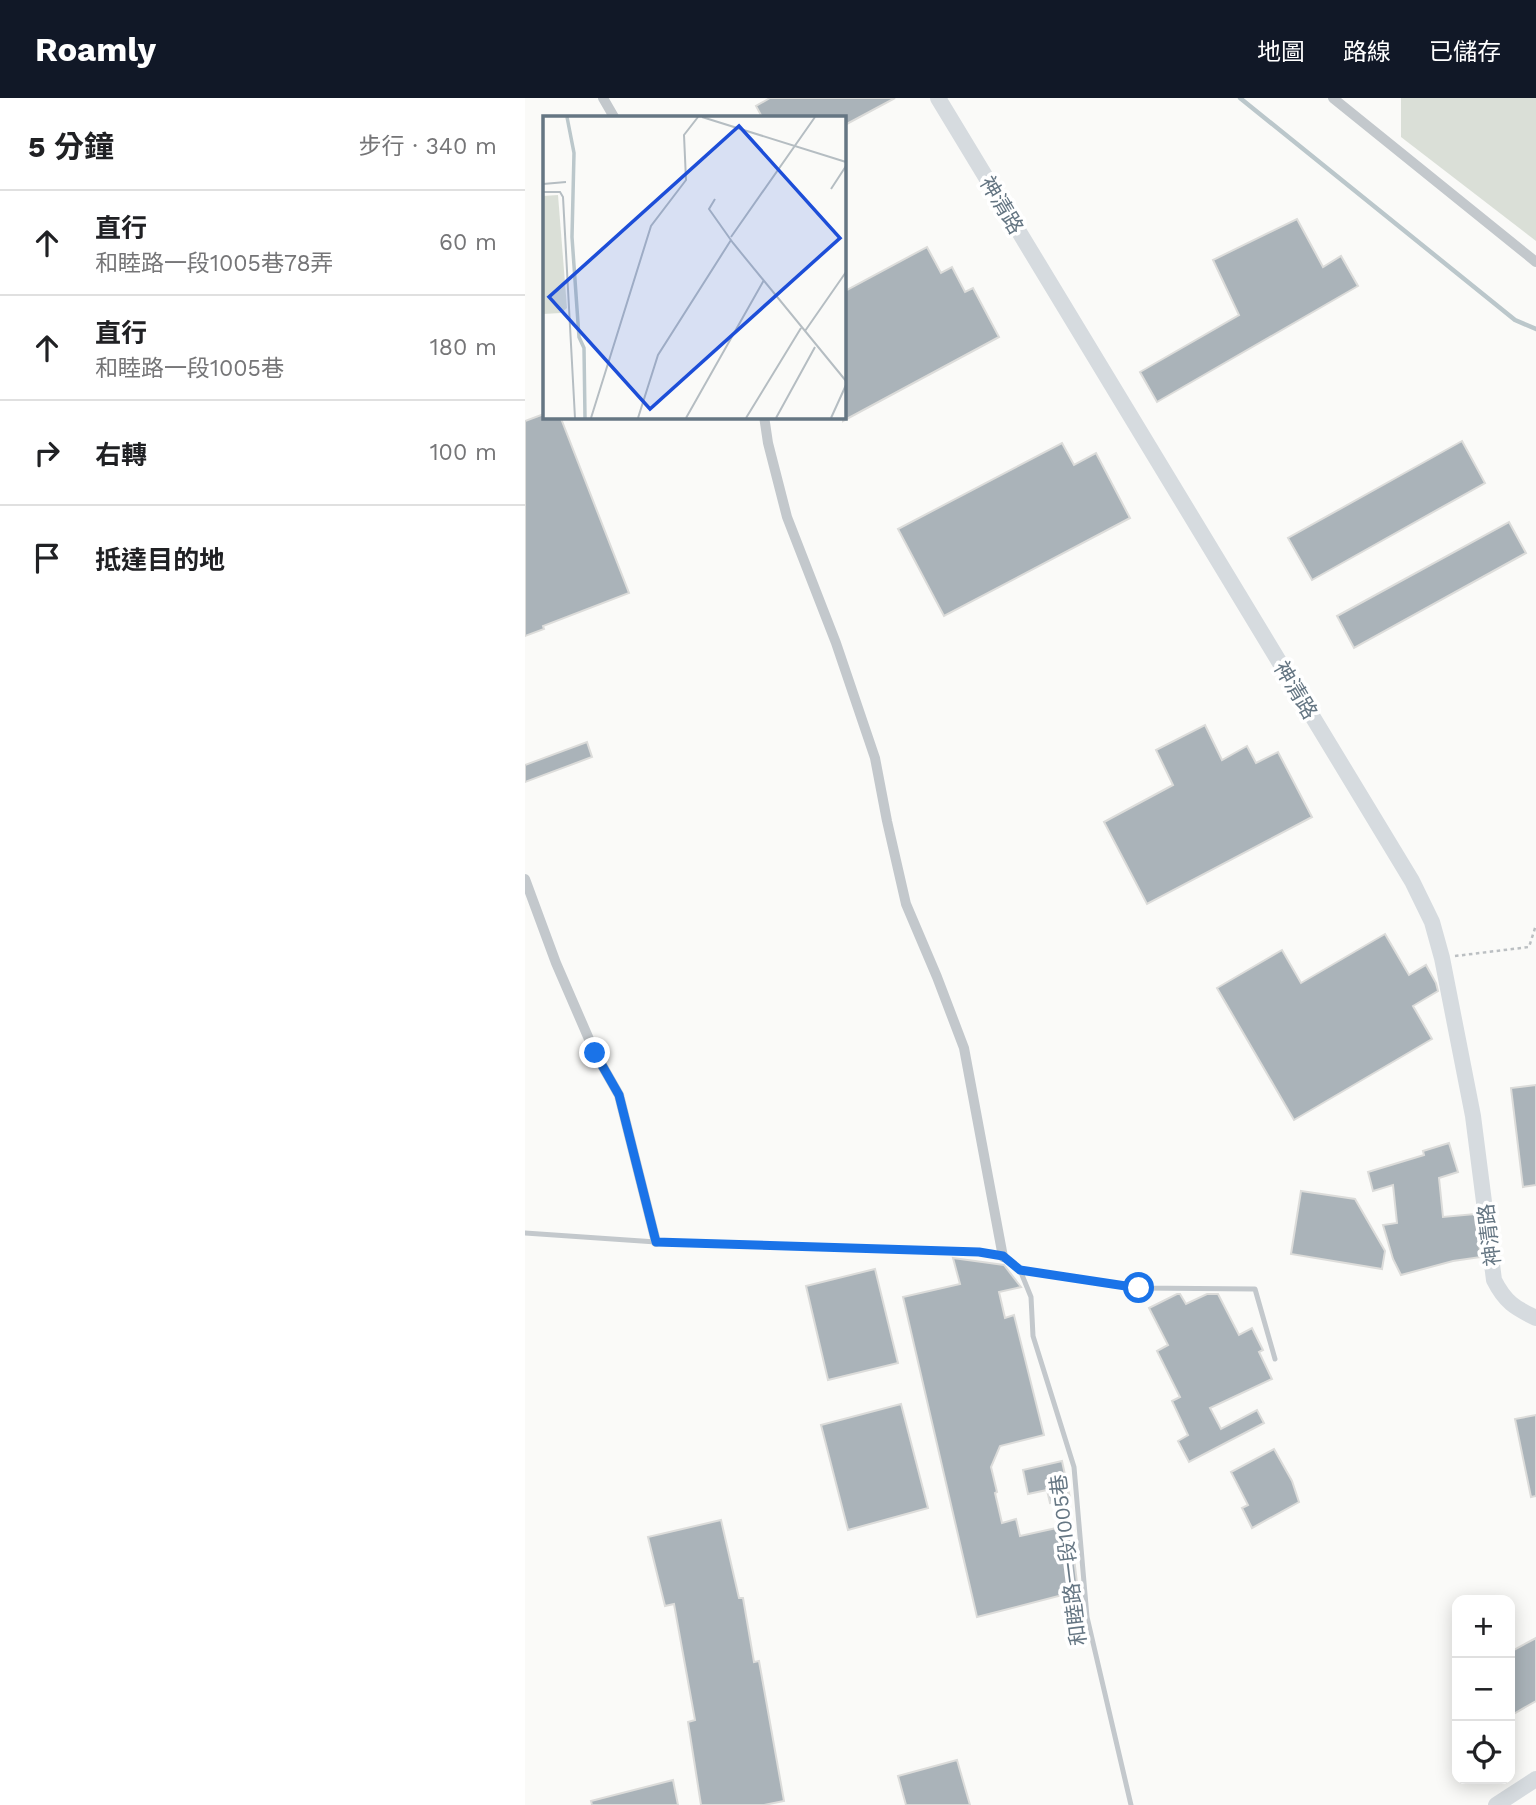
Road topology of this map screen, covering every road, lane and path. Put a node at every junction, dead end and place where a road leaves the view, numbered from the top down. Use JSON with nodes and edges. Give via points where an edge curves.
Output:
{"nodes":[{"id":1,"x":603,"y":98,"type":"edge"},
{"id":2,"x":937,"y":98,"type":"edge"},
{"id":3,"x":1333,"y":98,"type":"edge"},
{"id":4,"x":613,"y":116,"type":"edge"},
{"id":5,"x":1536,"y":262,"type":"edge"},
{"id":6,"x":764,"y":418,"type":"edge"},
{"id":7,"x":525,"y":878,"type":"edge"},
{"id":8,"x":1536,"y":925,"type":"edge"},
{"id":9,"x":1442,"y":958,"type":"junction"},
{"id":10,"x":525,"y":1233,"type":"edge"},
{"id":11,"x":656,"y":1242,"type":"junction"},
{"id":12,"x":1003,"y":1256,"type":"junction"},
{"id":13,"x":1020,"y":1270,"type":"junction"},
{"id":14,"x":1536,"y":1318,"type":"edge"},
{"id":15,"x":1275,"y":1359,"type":"dead end"},
{"id":16,"x":1536,"y":1779,"type":"edge"},
{"id":17,"x":1131,"y":1805,"type":"edge"},
{"id":18,"x":1496,"y":1805,"type":"edge"}],
"edges":[{"from":1,"to":4,"type":"street"},
{"from":2,"to":9,"type":"street","name":"神清路","via":[[1412,881],[1432,922]]},
{"from":3,"to":5,"type":"street"},
{"from":6,"to":12,"type":"street","via":[[787,517],[875,758],[906,904],[964,1048]]},
{"from":7,"to":11,"type":"street","via":[[555,963],[619,1095]]},
{"from":8,"to":9,"type":"path","via":[[1529,947]]},
{"from":9,"to":14,"type":"street","name":"神清路","via":[[1473,1116],[1494,1280],[1503,1297]]},
{"from":10,"to":11,"type":"lane"},
{"from":11,"to":12,"type":"lane"},
{"from":12,"to":13,"type":"lane"},
{"from":13,"to":15,"type":"lane","via":[[1139,1288],[1255,1289]]},
{"from":13,"to":17,"type":"lane","name":"和睦路一段1005巷","via":[[1031,1297],[1033,1336],[1074,1468],[1087,1617]]},
{"from":16,"to":18,"type":"street"}]}
